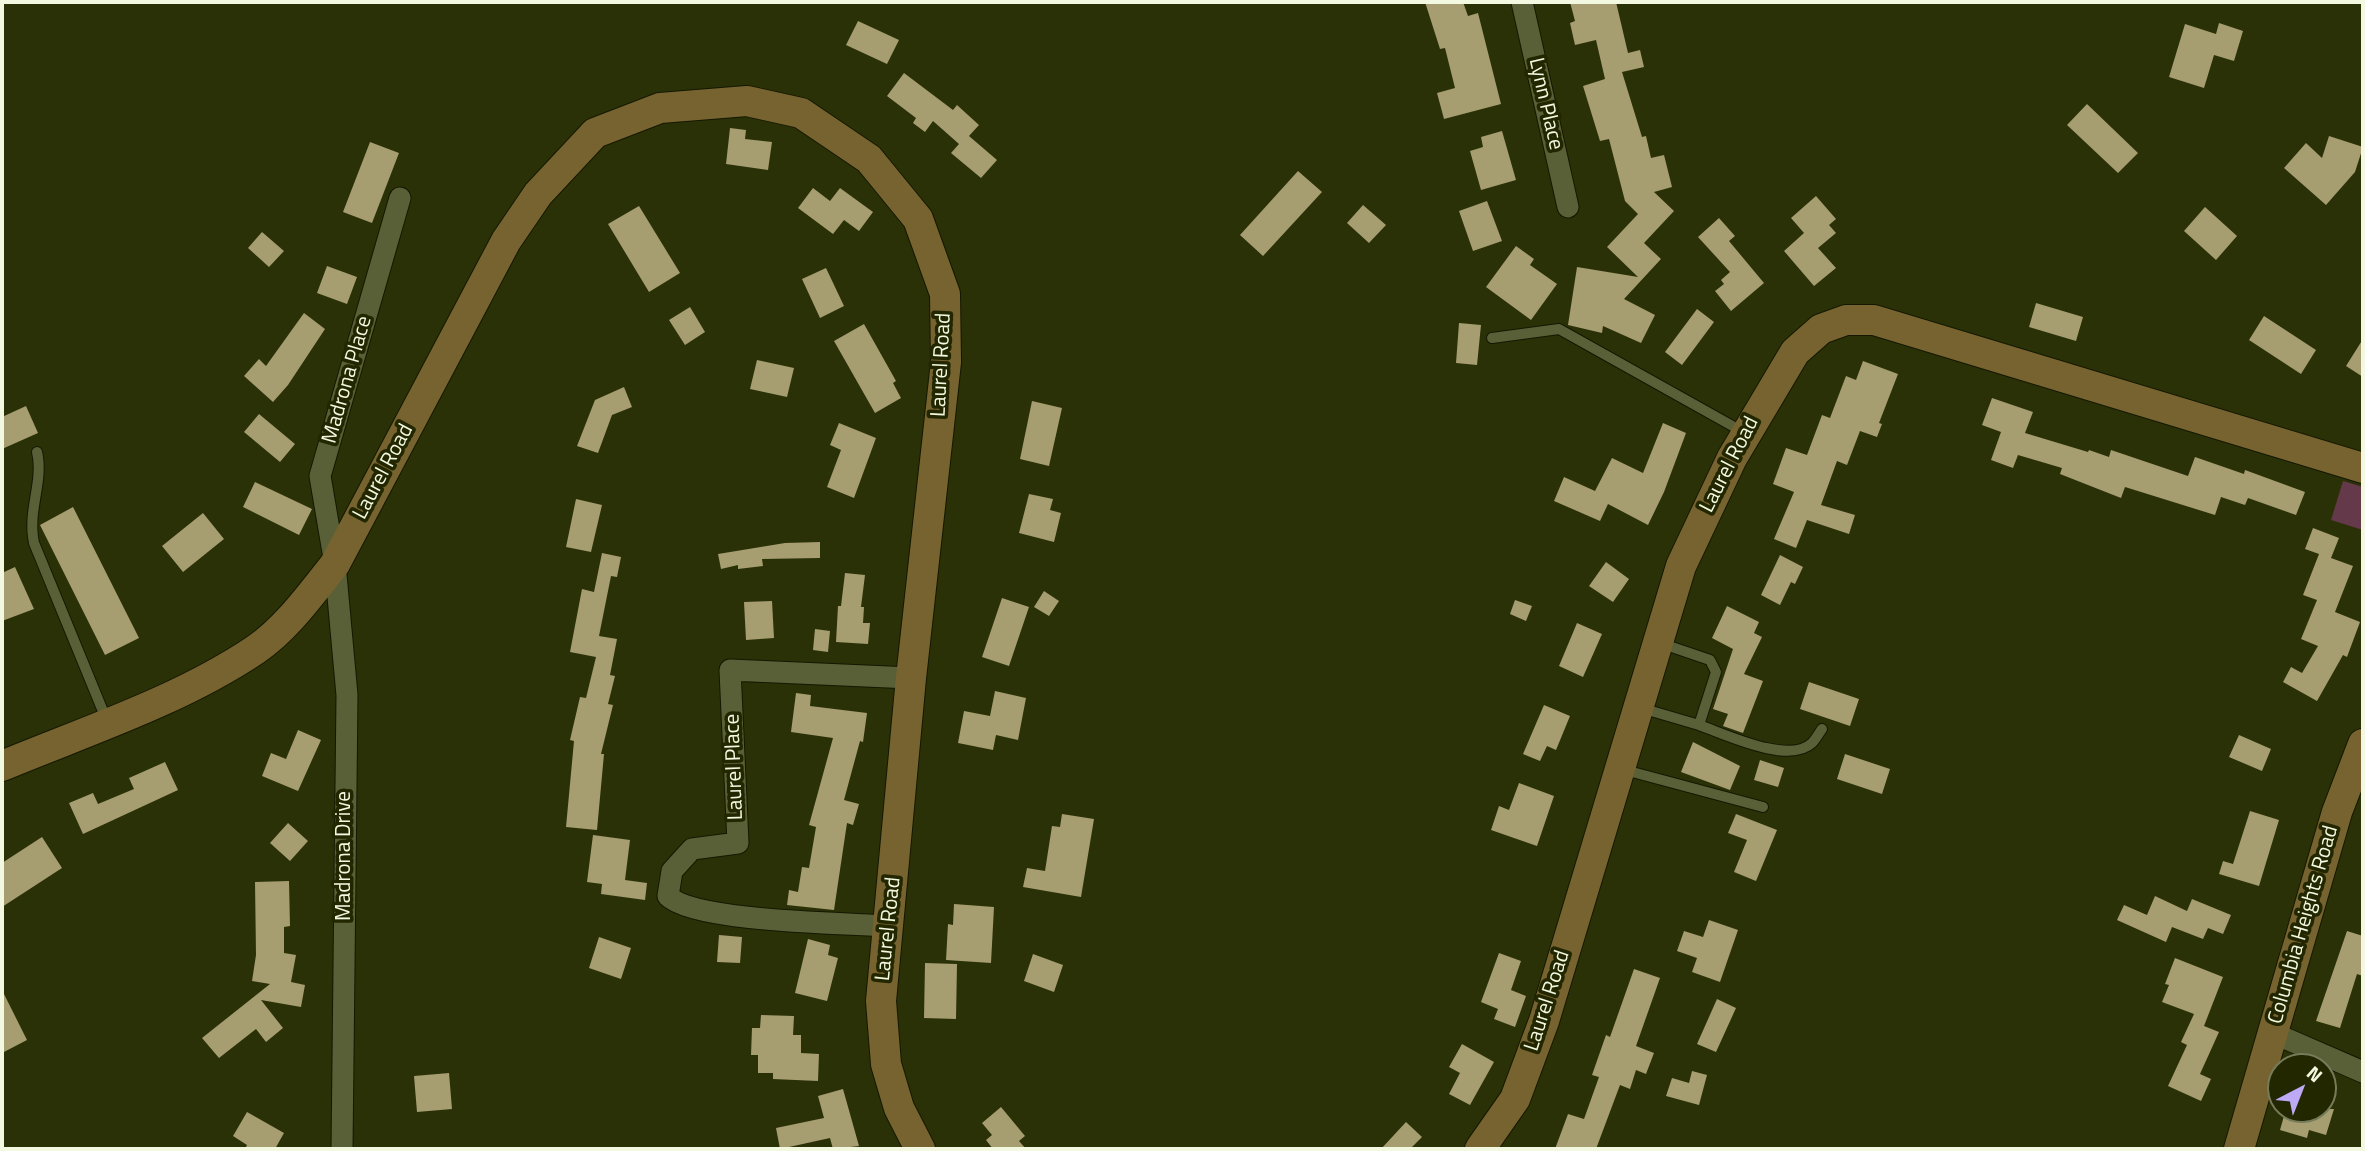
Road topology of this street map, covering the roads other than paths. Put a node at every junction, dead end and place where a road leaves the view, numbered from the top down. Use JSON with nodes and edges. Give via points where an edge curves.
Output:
{"nodes":[{"id":1,"x":1522,"y":2,"type":"edge"},
{"id":2,"x":400,"y":198,"type":"dead end"},
{"id":3,"x":1568,"y":207,"type":"dead end"},
{"id":4,"x":1492,"y":338,"type":"dead end"},
{"id":5,"x":1745,"y":433,"type":"junction"},
{"id":6,"x":37,"y":452,"type":"dead end"},
{"id":7,"x":2363,"y":468,"type":"edge"},
{"id":8,"x":335,"y":564,"type":"junction"},
{"id":9,"x":1658,"y":642,"type":"junction"},
{"id":10,"x":911,"y":678,"type":"junction"},
{"id":11,"x":1638,"y":707,"type":"junction"},
{"id":12,"x":107,"y":721,"type":"junction"},
{"id":13,"x":1699,"y":725,"type":"junction"},
{"id":14,"x":1822,"y":729,"type":"dead end"},
{"id":15,"x":2363,"y":744,"type":"edge"},
{"id":16,"x":2,"y":766,"type":"edge"},
{"id":17,"x":1619,"y":769,"type":"junction"},
{"id":18,"x":1763,"y":807,"type":"dead end"},
{"id":19,"x":889,"y":926,"type":"junction"},
{"id":20,"x":2273,"y":1033,"type":"junction"},
{"id":21,"x":2363,"y":1072,"type":"edge"},
{"id":22,"x":342,"y":1149,"type":"edge"},
{"id":23,"x":920,"y":1149,"type":"edge"},
{"id":24,"x":1480,"y":1149,"type":"edge"},
{"id":25,"x":2239,"y":1149,"type":"edge"}],
"edges":[{"from":1,"to":3,"type":"street","name":"Lynn Place"},
{"from":2,"to":8,"type":"street","name":"Madrona Place","via":[[320,476]]},
{"from":4,"to":5,"type":"lane","via":[[1559,329]]},
{"from":5,"to":7,"type":"street","name":"Laurel Road","via":[[1795,352],[1821,329],[1846,320],[1874,320]]},
{"from":5,"to":9,"type":"street","name":"Laurel Road","via":[[1681,566]]},
{"from":6,"to":12,"type":"lane","via":[[31,514],[34,543]]},
{"from":8,"to":10,"type":"street","name":"Laurel Road","via":[[506,241],[537,194],[595,133],[660,108],[747,101],[801,113],[869,159],[918,219],[944,295],[946,362]]},
{"from":8,"to":12,"type":"street","name":"Laurel Road","via":[[298,611],[256,649],[175,693]]},
{"from":8,"to":22,"type":"street","name":"Madrona Drive","via":[[346,695]]},
{"from":9,"to":11,"type":"street","name":"Laurel Road"},
{"from":9,"to":13,"type":"lane","via":[[1710,660],[1716,672]]},
{"from":10,"to":19,"type":"street","name":"Laurel Road"},
{"from":10,"to":19,"type":"street","name":"Laurel Place","via":[[730,670],[738,843],[691,849],[672,871],[668,897],[677,905],[740,916]]},
{"from":11,"to":13,"type":"lane"},
{"from":11,"to":17,"type":"street","name":"Laurel Road"},
{"from":12,"to":16,"type":"street","name":"Laurel Road"},
{"from":13,"to":14,"type":"lane","via":[[1773,751],[1811,744]]},
{"from":15,"to":20,"type":"street","name":"Columbia Heights Road","via":[[2337,812]]},
{"from":17,"to":18,"type":"lane"},
{"from":17,"to":24,"type":"street","name":"Laurel Road","via":[[1544,1021],[1515,1099]]},
{"from":19,"to":23,"type":"street","name":"Laurel Road","via":[[881,1001],[886,1064],[899,1108]]},
{"from":20,"to":21,"type":"street"},
{"from":20,"to":25,"type":"street","name":"Columbia Heights Road"}]}
